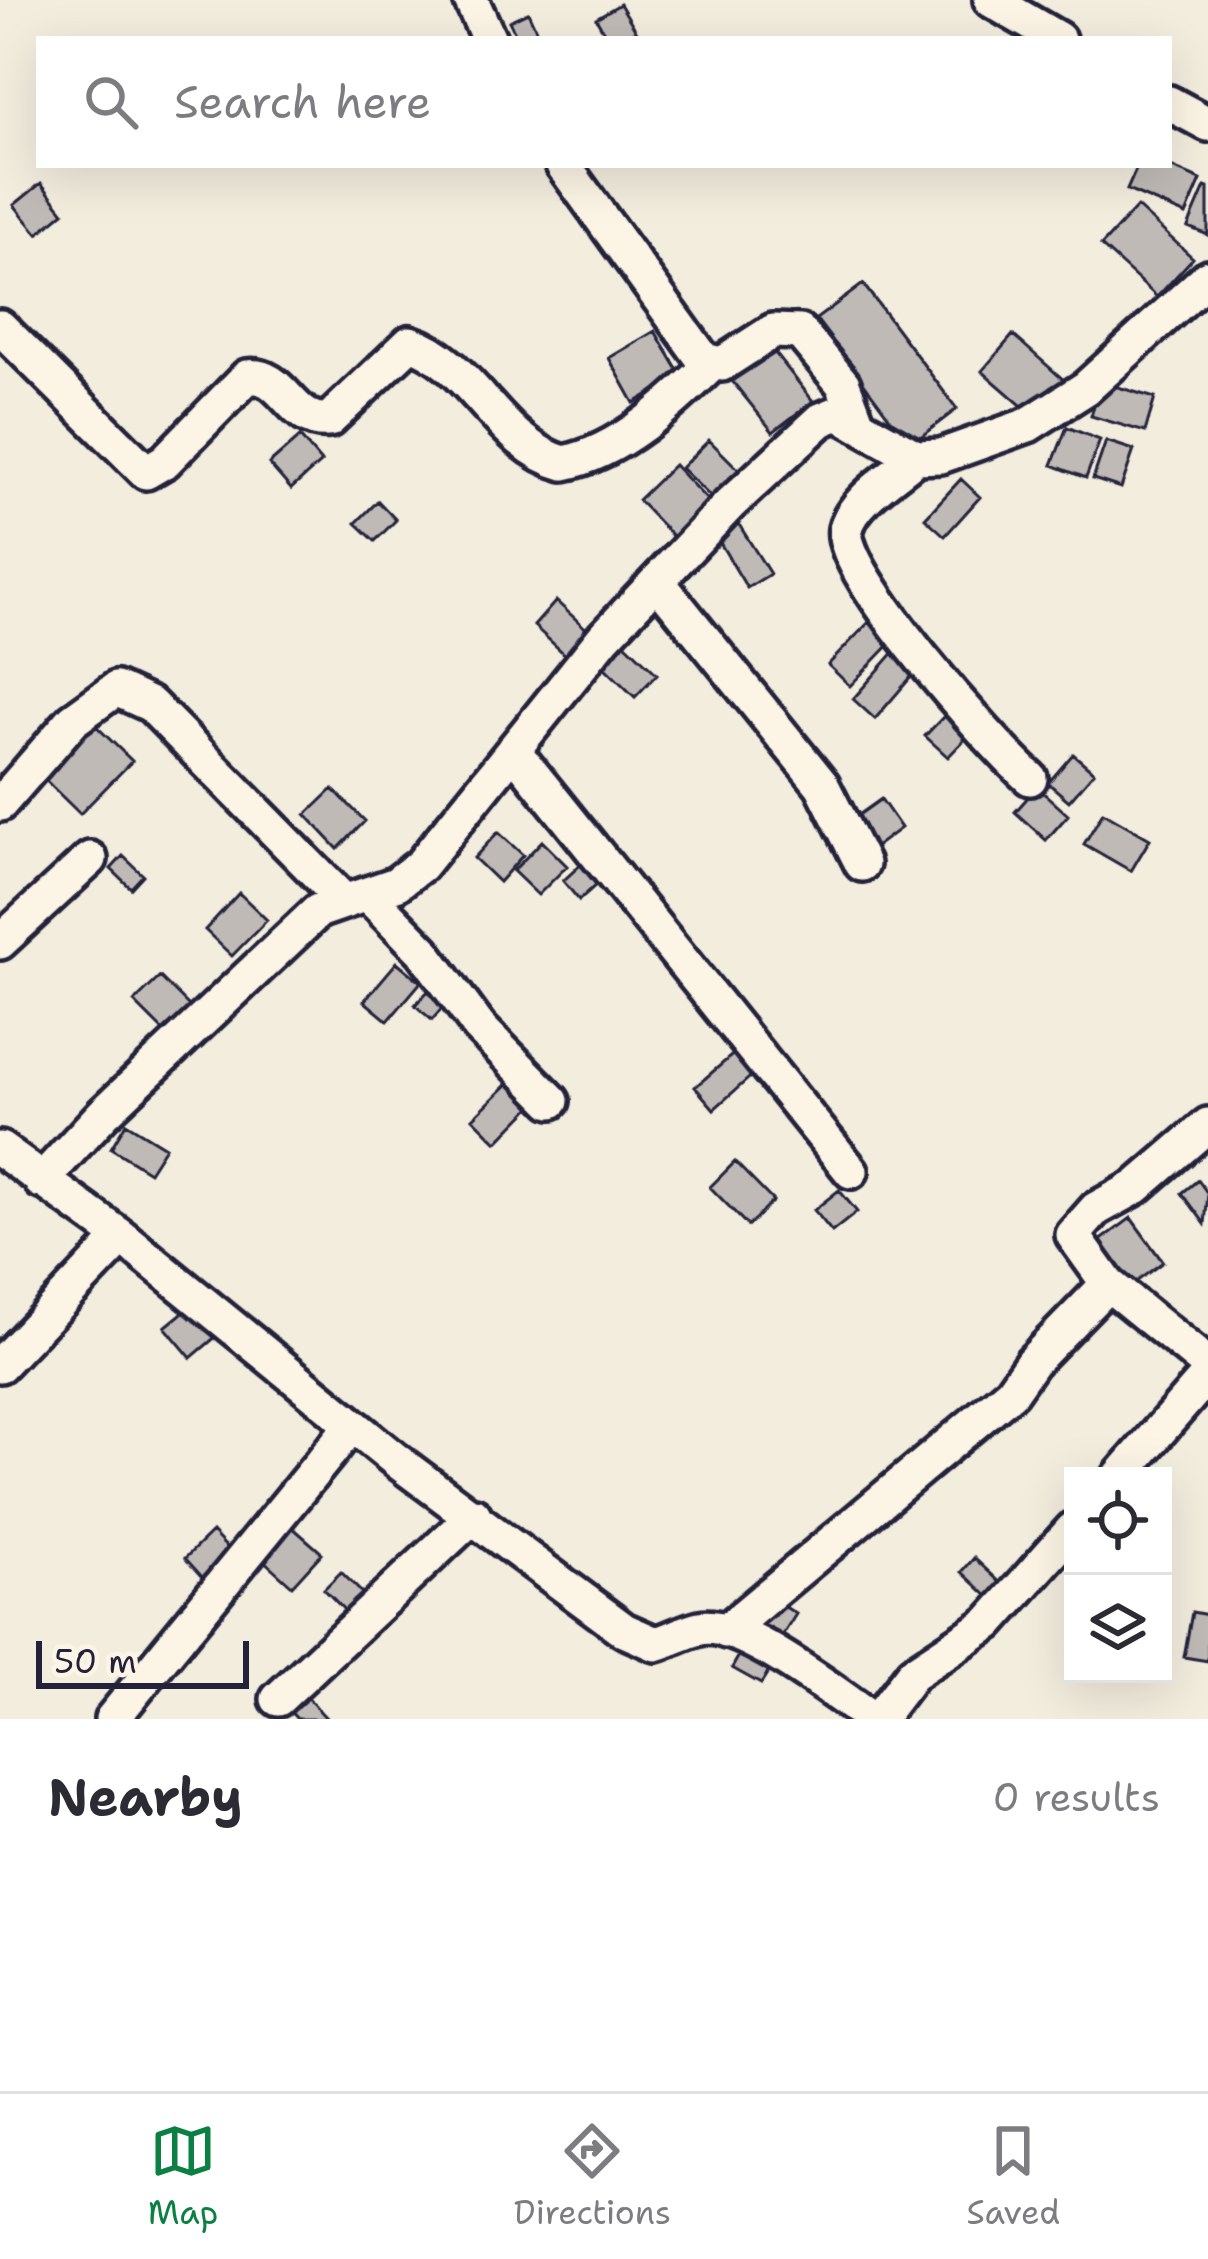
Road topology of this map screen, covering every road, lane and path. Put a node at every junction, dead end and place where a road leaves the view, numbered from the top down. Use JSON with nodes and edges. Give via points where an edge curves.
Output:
{"nodes":[{"id":1,"x":471,"y":0,"type":"edge"},
{"id":2,"x":992,"y":0,"type":"edge"},
{"id":3,"x":488,"y":36,"type":"edge"},
{"id":4,"x":1053,"y":36,"type":"edge"},
{"id":5,"x":1172,"y":105,"type":"edge"},
{"id":6,"x":1208,"y":124,"type":"edge"},
{"id":7,"x":564,"y":168,"type":"edge"},
{"id":8,"x":1208,"y":277,"type":"edge"},
{"id":9,"x":0,"y":327,"type":"edge"},
{"id":10,"x":712,"y":364,"type":"junction"},
{"id":11,"x":857,"y":421,"type":"junction"},
{"id":12,"x":916,"y":458,"type":"junction"},
{"id":13,"x":657,"y":581,"type":"junction"},
{"id":14,"x":513,"y":750,"type":"junction"},
{"id":15,"x":1030,"y":778,"type":"dead end"},
{"id":16,"x":0,"y":804,"type":"edge"},
{"id":17,"x":90,"y":859,"type":"dead end"},
{"id":18,"x":862,"y":864,"type":"dead end"},
{"id":19,"x":356,"y":897,"type":"junction"},
{"id":20,"x":0,"y":942,"type":"edge"},
{"id":21,"x":552,"y":1101,"type":"dead end"},
{"id":22,"x":1208,"y":1125,"type":"edge"},
{"id":23,"x":0,"y":1149,"type":"edge"},
{"id":24,"x":851,"y":1171,"type":"dead end"},
{"id":25,"x":40,"y":1181,"type":"junction"},
{"id":26,"x":122,"y":1237,"type":"junction"},
{"id":27,"x":1108,"y":1284,"type":"junction"},
{"id":28,"x":0,"y":1365,"type":"edge"},
{"id":29,"x":1208,"y":1365,"type":"edge"},
{"id":30,"x":1208,"y":1375,"type":"edge"},
{"id":31,"x":352,"y":1425,"type":"junction"},
{"id":32,"x":1128,"y":1467,"type":"edge"},
{"id":33,"x":474,"y":1515,"type":"junction"},
{"id":34,"x":1064,"y":1539,"type":"edge"},
{"id":35,"x":726,"y":1631,"type":"junction"},
{"id":36,"x":278,"y":1700,"type":"dead end"},
{"id":37,"x":112,"y":1719,"type":"edge"},
{"id":38,"x":876,"y":1719,"type":"edge"}],
"edges":[{"from":1,"to":3,"type":"street"},
{"from":2,"to":4,"type":"street"},
{"from":5,"to":6,"type":"street"},
{"from":7,"to":10,"type":"street"},
{"from":8,"to":12,"type":"street","via":[[1086,388],[1028,424]]},
{"from":9,"to":10,"type":"street","via":[[146,472],[247,377],[271,380],[306,417],[328,420],[410,343],[532,448],[564,463],[627,433]]},
{"from":10,"to":11,"type":"street","via":[[772,331],[800,332],[843,384]]},
{"from":11,"to":12,"type":"street"},
{"from":11,"to":13,"type":"street","via":[[838,413],[821,420]]},
{"from":12,"to":15,"type":"street","via":[[852,516],[848,546],[968,716]]},
{"from":13,"to":14,"type":"street"},
{"from":13,"to":18,"type":"street","via":[[822,785]]},
{"from":14,"to":19,"type":"street","via":[[421,865],[396,884]]},
{"from":14,"to":24,"type":"street"},
{"from":16,"to":19,"type":"street","via":[[73,720],[116,688],[151,705]]},
{"from":17,"to":20,"type":"street"},
{"from":19,"to":21,"type":"street","via":[[423,952],[479,1028]]},
{"from":19,"to":25,"type":"street","via":[[289,935]]},
{"from":22,"to":27,"type":"street","via":[[1073,1235]]},
{"from":23,"to":25,"type":"street"},
{"from":25,"to":26,"type":"street"},
{"from":26,"to":28,"type":"street"},
{"from":26,"to":31,"type":"street"},
{"from":27,"to":29,"type":"street"},
{"from":27,"to":35,"type":"street","via":[[1011,1392]]},
{"from":30,"to":32,"type":"street"},
{"from":31,"to":33,"type":"street"},
{"from":31,"to":37,"type":"street"},
{"from":33,"to":35,"type":"street","via":[[624,1630],[656,1644],[704,1627]]},
{"from":33,"to":36,"type":"street"},
{"from":34,"to":38,"type":"street","via":[[989,1623],[913,1673]]},
{"from":35,"to":38,"type":"street"}]}
